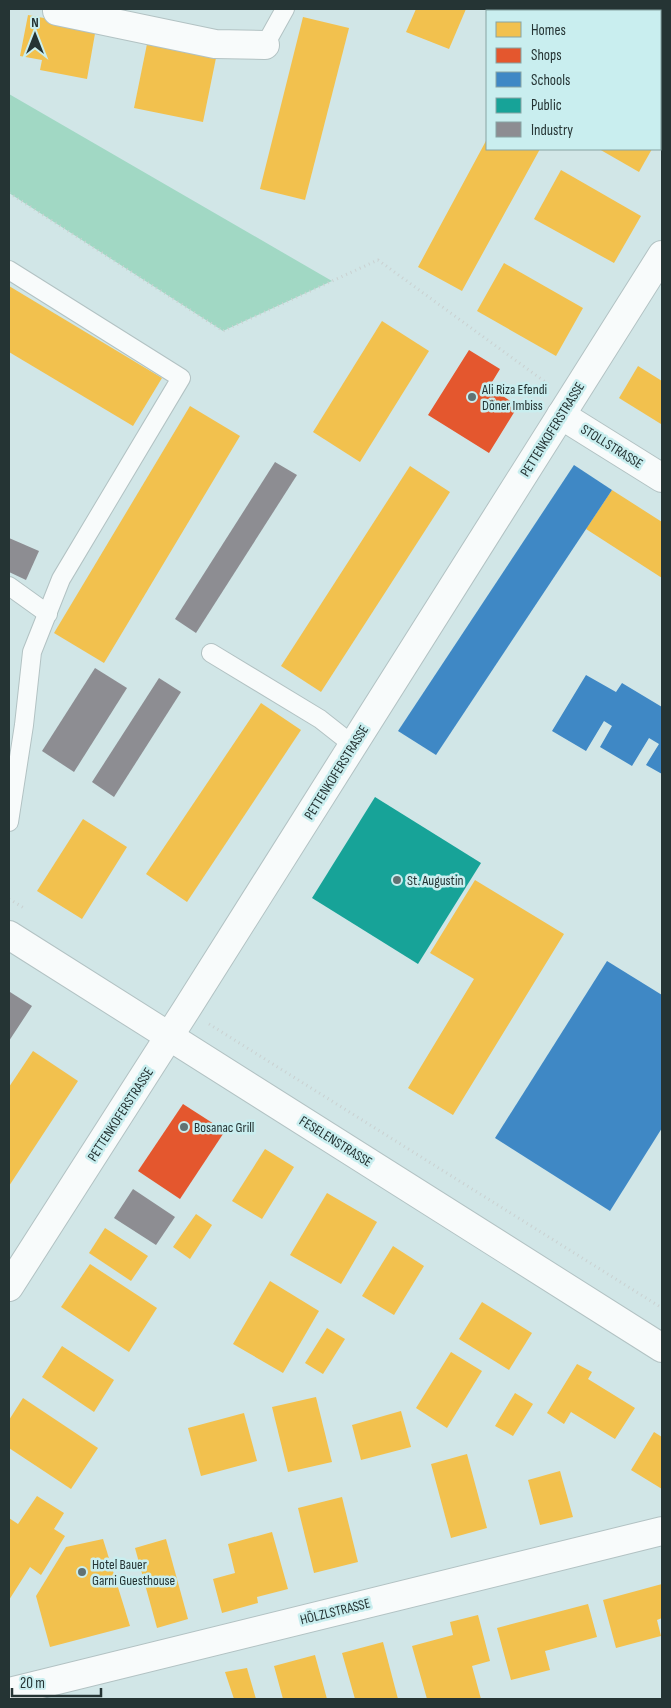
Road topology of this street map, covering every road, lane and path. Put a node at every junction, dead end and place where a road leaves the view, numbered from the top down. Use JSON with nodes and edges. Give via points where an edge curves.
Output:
{"nodes":[{"id":1,"x":285,"y":9,"type":"edge"},
{"id":2,"x":57,"y":11,"type":"dead end"},
{"id":3,"x":265,"y":46,"type":"joint"},
{"id":4,"x":9,"y":193,"type":"edge"},
{"id":5,"x":662,"y":255,"type":"edge"},
{"id":6,"x":9,"y":270,"type":"edge"},
{"id":7,"x":566,"y":408,"type":"junction"},
{"id":8,"x":662,"y":478,"type":"edge"},
{"id":9,"x":9,"y":586,"type":"edge"},
{"id":10,"x":48,"y":614,"type":"junction"},
{"id":11,"x":211,"y":653,"type":"dead end"},
{"id":12,"x":353,"y":745,"type":"junction"},
{"id":13,"x":9,"y":822,"type":"edge"},
{"id":14,"x":9,"y":899,"type":"edge"},
{"id":15,"x":26,"y":909,"type":"dead end"},
{"id":16,"x":9,"y":934,"type":"edge"},
{"id":17,"x":186,"y":1010,"type":"junction"},
{"id":18,"x":170,"y":1036,"type":"junction"},
{"id":19,"x":9,"y":1287,"type":"edge"},
{"id":20,"x":662,"y":1308,"type":"edge"},
{"id":21,"x":662,"y":1348,"type":"edge"},
{"id":22,"x":662,"y":1531,"type":"edge"},
{"id":23,"x":17,"y":1690,"type":"edge"}],
"edges":[{"from":1,"to":3,"type":"lane"},
{"from":2,"to":3,"type":"street","via":[[215,44]]},
{"from":4,"to":7,"type":"path","via":[[223,331],[378,260]]},
{"from":5,"to":7,"type":"street","name":"PETTENKOFERSTRASSE"},
{"from":6,"to":10,"type":"lane","via":[[181,378],[61,579]]},
{"from":7,"to":8,"type":"street","name":"STOLLSTRASSE"},
{"from":7,"to":12,"type":"street","name":"PETTENKOFERSTRASSE"},
{"from":9,"to":10,"type":"lane"},
{"from":10,"to":13,"type":"lane","via":[[32,652]]},
{"from":11,"to":12,"type":"lane","via":[[320,720]]},
{"from":12,"to":17,"type":"street","name":"PETTENKOFERSTRASSE"},
{"from":14,"to":15,"type":"path"},
{"from":16,"to":18,"type":"street","name":"FESELENSTRASSE"},
{"from":17,"to":18,"type":"street","name":"PETTENKOFERSTRASSE"},
{"from":17,"to":20,"type":"path"},
{"from":18,"to":19,"type":"street","name":"PETTENKOFERSTRASSE"},
{"from":18,"to":21,"type":"street","name":"FESELENSTRASSE"},
{"from":22,"to":23,"type":"street","name":"HÖLZLSTRASSE"}]}
